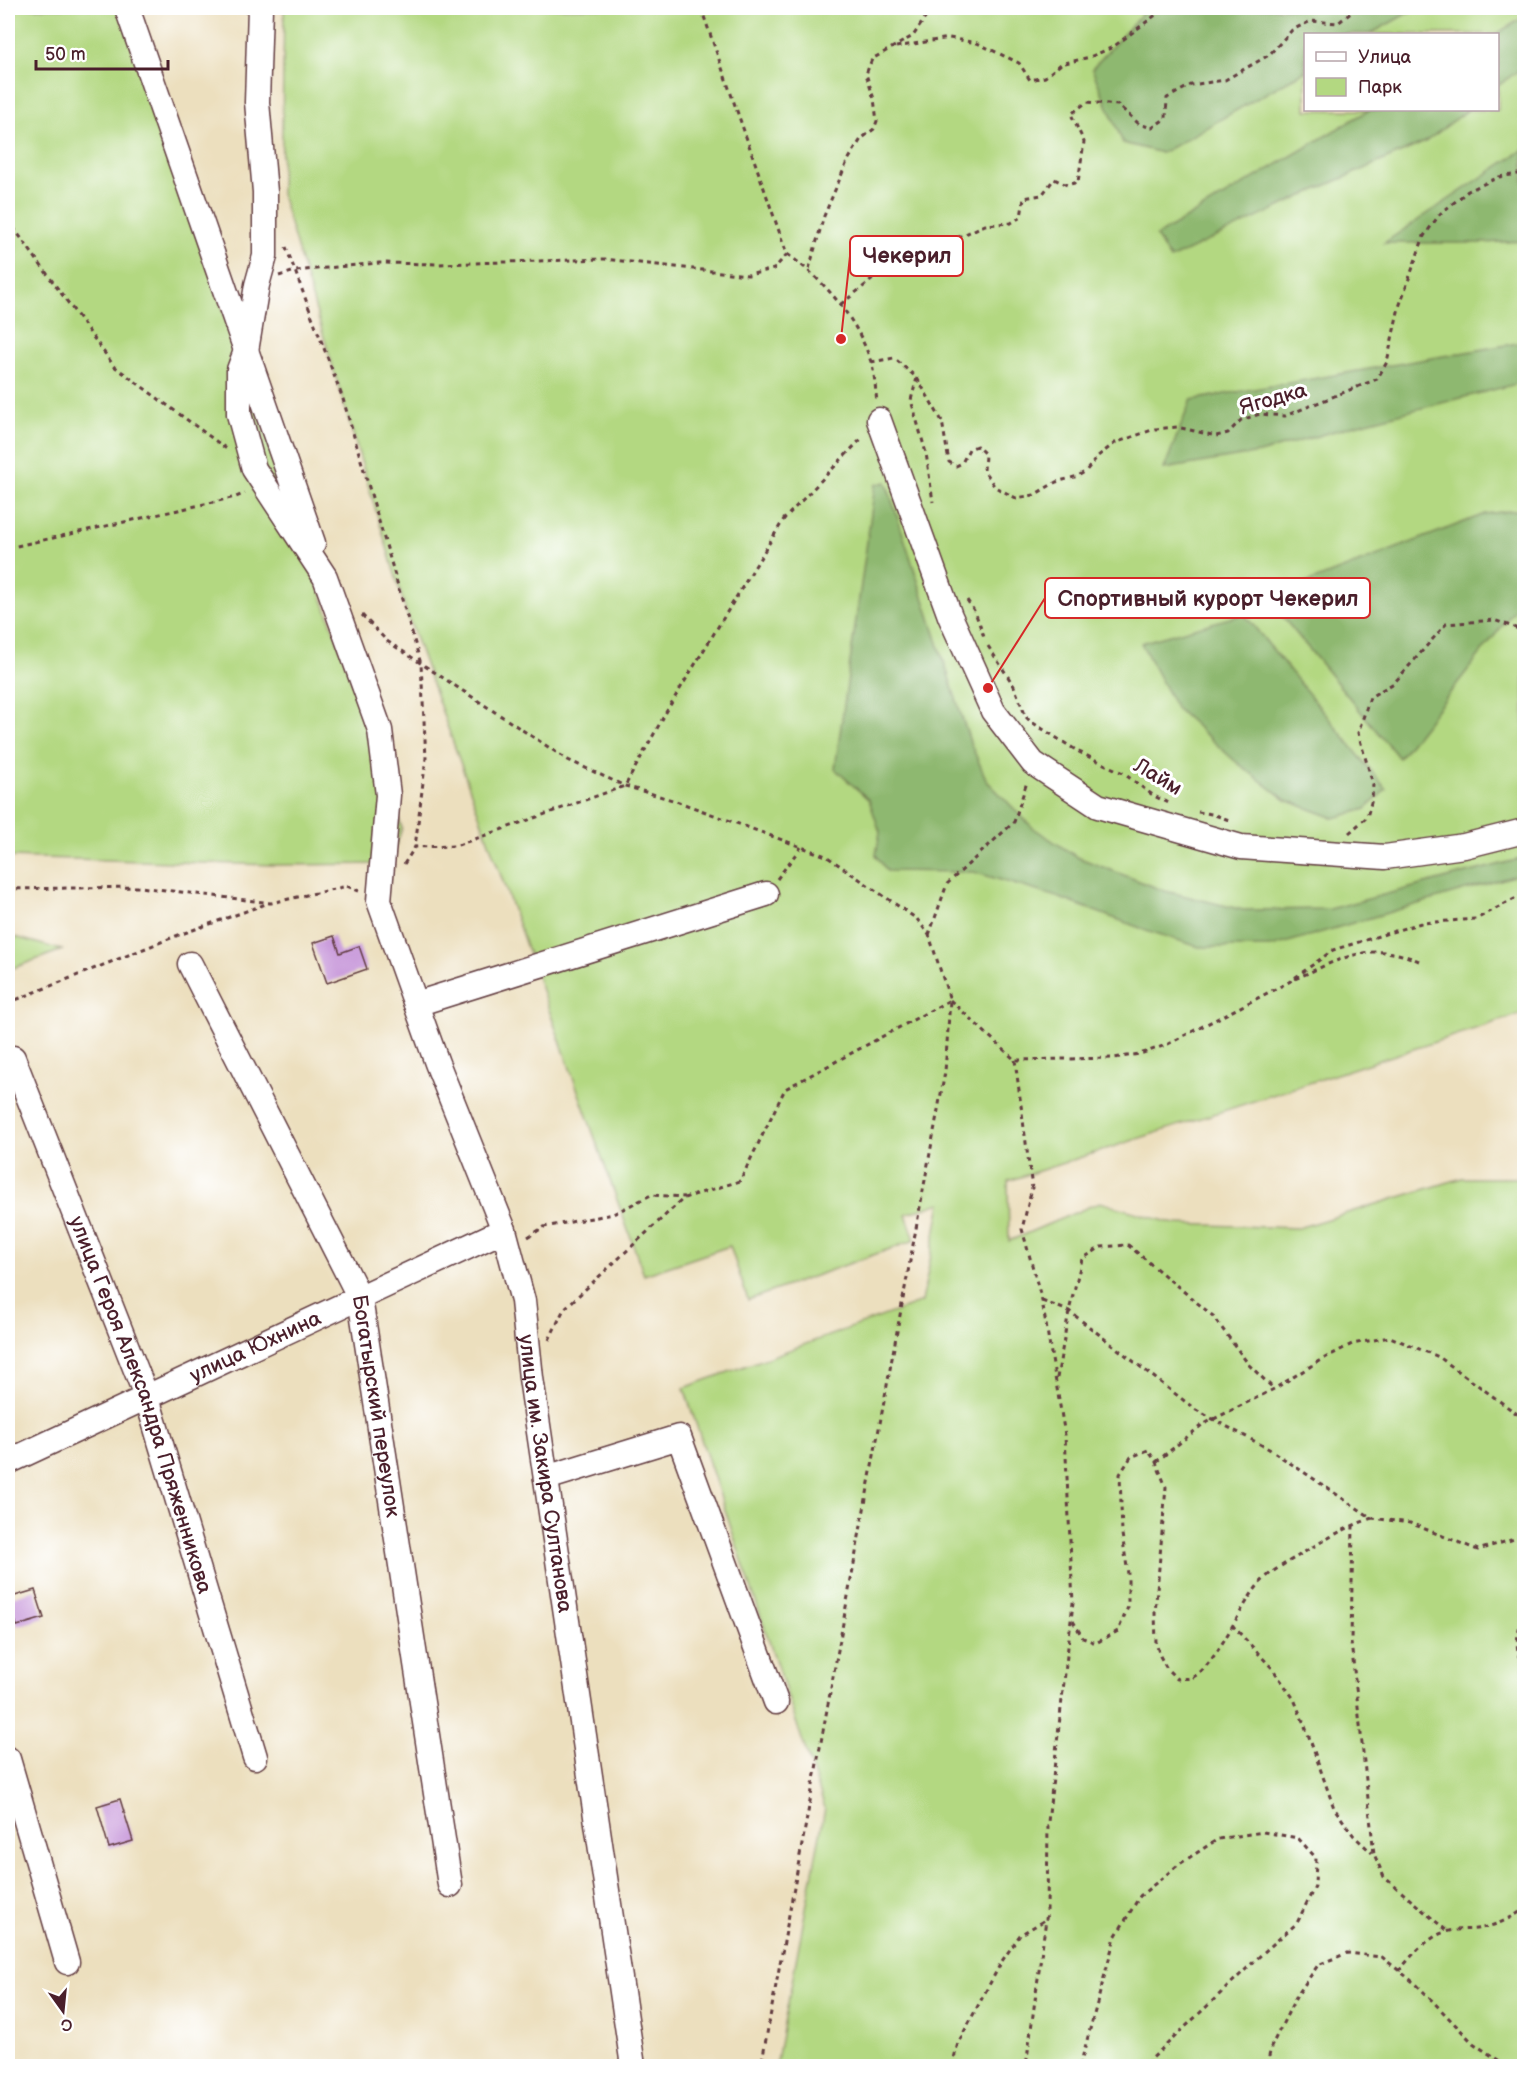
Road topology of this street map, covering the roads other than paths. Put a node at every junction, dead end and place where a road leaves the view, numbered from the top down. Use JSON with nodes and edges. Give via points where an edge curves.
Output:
{"nodes":[{"id":1,"x":127,"y":8,"type":"edge"},
{"id":2,"x":260,"y":8,"type":"edge"},
{"id":3,"x":246,"y":351,"type":"junction"},
{"id":4,"x":879,"y":420,"type":"road end"},
{"id":5,"x":325,"y":577,"type":"junction"},
{"id":6,"x":1524,"y":831,"type":"edge"},
{"id":7,"x":766,"y":894,"type":"road end"},
{"id":8,"x":190,"y":964,"type":"dead end"},
{"id":9,"x":416,"y":1004,"type":"junction"},
{"id":10,"x":13,"y":1058,"type":"dead end"},
{"id":11,"x":506,"y":1240,"type":"junction"},
{"id":12,"x":360,"y":1298,"type":"junction"},
{"id":13,"x":147,"y":1398,"type":"junction"},
{"id":14,"x":8,"y":1462,"type":"edge"},
{"id":15,"x":546,"y":1478,"type":"junction"},
{"id":16,"x":776,"y":1702,"type":"dead end"},
{"id":17,"x":255,"y":1757,"type":"dead end"},
{"id":18,"x":8,"y":1759,"type":"edge"},
{"id":19,"x":450,"y":1885,"type":"dead end"},
{"id":20,"x":67,"y":1962,"type":"dead end"},
{"id":21,"x":633,"y":2067,"type":"edge"}],
"edges":[{"from":1,"to":3,"type":"street"},
{"from":2,"to":3,"type":"street","via":[[257,102],[265,192],[265,256]]},
{"from":3,"to":5,"type":"street"},
{"from":3,"to":5,"type":"street","via":[[239,370],[239,414],[259,477]]},
{"from":4,"to":6,"type":"street","via":[[950,616],[993,711],[1033,763],[1098,806],[1241,847],[1385,857],[1464,846]]},
{"from":5,"to":9,"type":"street","name":"улица им. Закира Султанова","via":[[380,730],[388,795],[379,901]]},
{"from":7,"to":9,"type":"street"},
{"from":8,"to":12,"type":"street","name":"Богатырский переулок"},
{"from":9,"to":11,"type":"street","name":"улица им. Закира Султанова"},
{"from":10,"to":13,"type":"street","name":"улица Героя Александра Пряженникова"},
{"from":11,"to":12,"type":"street","name":"улица Юхнина"},
{"from":11,"to":15,"type":"street","name":"улица им. Закира Султанова","via":[[523,1301]]},
{"from":12,"to":13,"type":"street","name":"улица Юхнина"},
{"from":12,"to":19,"type":"street","name":"Богатырский переулок"},
{"from":13,"to":14,"type":"street","name":"улица Юхнина"},
{"from":13,"to":17,"type":"street","name":"улица Героя Александра Пряженникова"},
{"from":15,"to":16,"type":"street","via":[[679,1437]]},
{"from":15,"to":21,"type":"street","name":"улица им. Закира Султанова"},
{"from":18,"to":20,"type":"street"}]}
